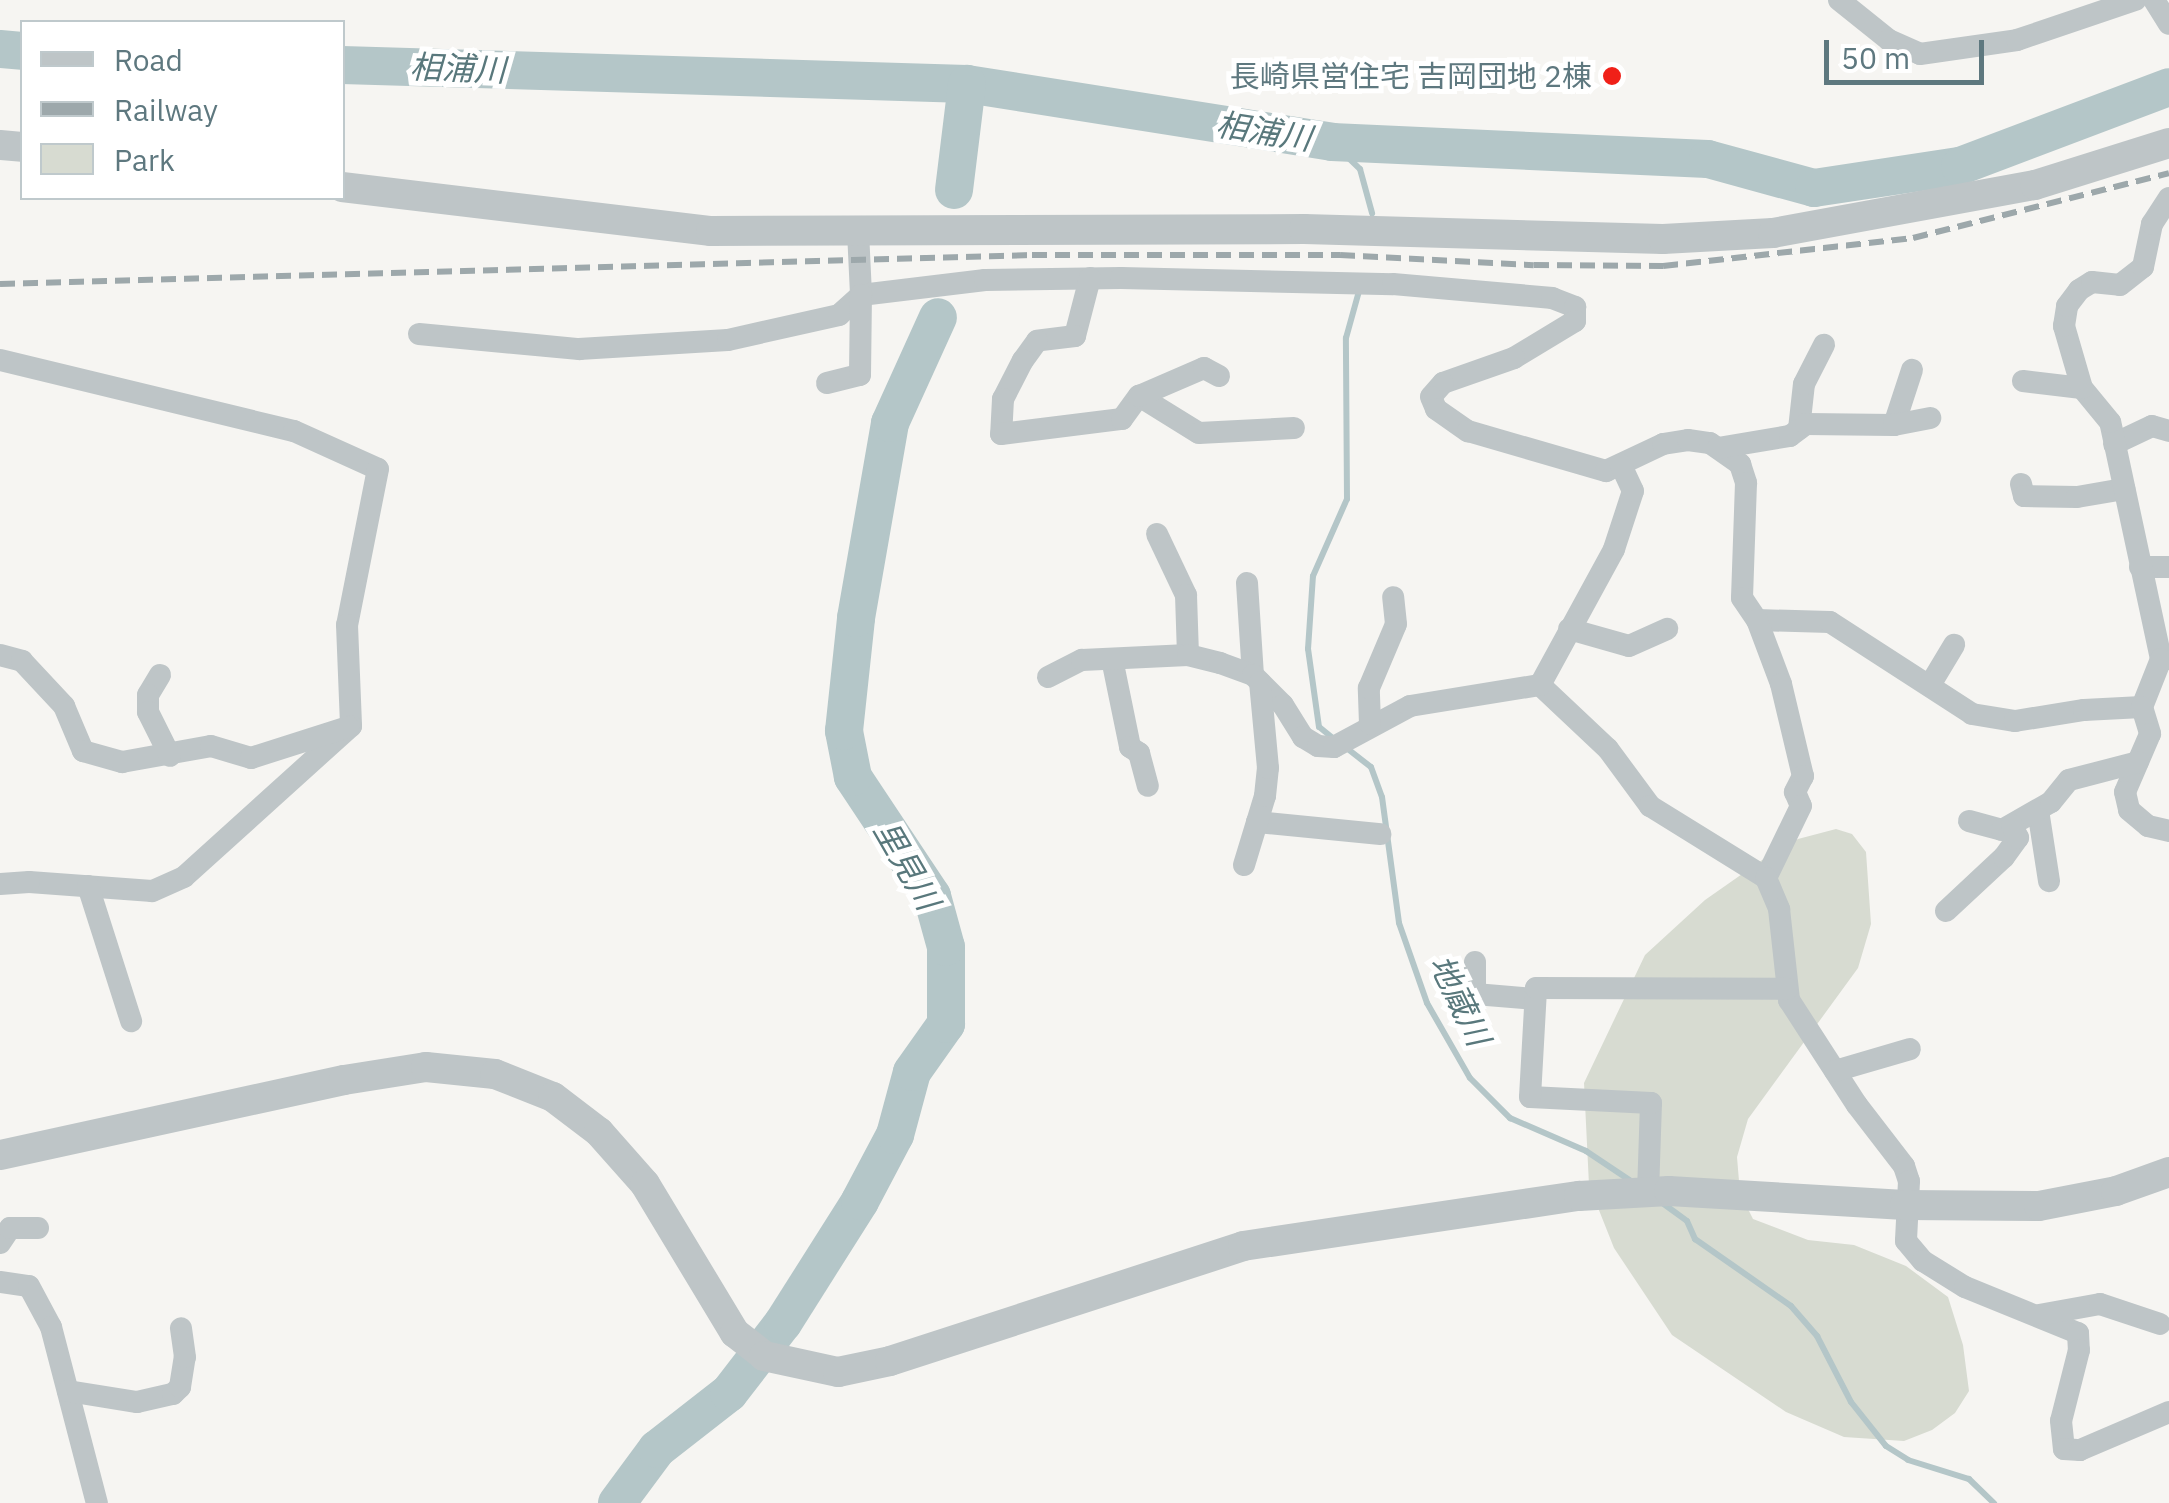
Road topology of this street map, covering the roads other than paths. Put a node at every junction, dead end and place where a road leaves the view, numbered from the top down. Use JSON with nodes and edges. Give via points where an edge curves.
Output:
{"nodes":[{"id":1,"x":1839,"y":0,"type":"edge"},
{"id":2,"x":2135,"y":0,"type":"edge"},
{"id":3,"x":2169,"y":143,"type":"edge"},
{"id":4,"x":345,"y":187,"type":"edge"},
{"id":5,"x":2169,"y":198,"type":"edge"},
{"id":6,"x":858,"y":231,"type":"junction"},
{"id":7,"x":1090,"y":278,"type":"junction"},
{"id":8,"x":862,"y":295,"type":"junction"},
{"id":9,"x":418,"y":334,"type":"dead end"},
{"id":10,"x":1824,"y":345,"type":"dead end"},
{"id":11,"x":0,"y":360,"type":"edge"},
{"id":12,"x":1912,"y":370,"type":"dead end"},
{"id":13,"x":1219,"y":376,"type":"dead end"},
{"id":14,"x":2023,"y":381,"type":"dead end"},
{"id":15,"x":839,"y":387,"type":"dead end"},
{"id":16,"x":2082,"y":388,"type":"junction"},
{"id":17,"x":1139,"y":396,"type":"junction"},
{"id":18,"x":1930,"y":418,"type":"dead end"},
{"id":19,"x":1894,"y":425,"type":"junction"},
{"id":20,"x":1799,"y":429,"type":"junction"},
{"id":21,"x":2169,"y":431,"type":"edge"},
{"id":22,"x":1282,"y":436,"type":"dead end"},
{"id":23,"x":2114,"y":444,"type":"junction"},
{"id":24,"x":1718,"y":448,"type":"junction"},
{"id":25,"x":1622,"y":465,"type":"junction"},
{"id":26,"x":2022,"y":484,"type":"dead end"},
{"id":27,"x":2124,"y":489,"type":"junction"},
{"id":28,"x":1157,"y":534,"type":"dead end"},
{"id":29,"x":2140,"y":567,"type":"junction"},
{"id":30,"x":2169,"y":567,"type":"edge"},
{"id":31,"x":1247,"y":583,"type":"dead end"},
{"id":32,"x":1393,"y":598,"type":"dead end"},
{"id":33,"x":1757,"y":620,"type":"junction"},
{"id":34,"x":1569,"y":629,"type":"junction"},
{"id":35,"x":1667,"y":629,"type":"dead end"},
{"id":36,"x":1954,"y":644,"type":"dead end"},
{"id":37,"x":0,"y":655,"type":"edge"},
{"id":38,"x":1188,"y":655,"type":"junction"},
{"id":39,"x":1112,"y":659,"type":"junction"},
{"id":40,"x":2165,"y":659,"type":"edge"},
{"id":41,"x":160,"y":676,"type":"dead end"},
{"id":42,"x":1048,"y":677,"type":"dead end"},
{"id":43,"x":1256,"y":678,"type":"junction"},
{"id":44,"x":1930,"y":685,"type":"junction"},
{"id":45,"x":1540,"y":686,"type":"junction"},
{"id":46,"x":2142,"y":707,"type":"junction"},
{"id":47,"x":1370,"y":724,"type":"junction"},
{"id":48,"x":351,"y":726,"type":"junction"},
{"id":49,"x":170,"y":756,"type":"junction"},
{"id":50,"x":2138,"y":762,"type":"junction"},
{"id":51,"x":1148,"y":786,"type":"dead end"},
{"id":52,"x":2038,"y":810,"type":"junction"},
{"id":53,"x":1969,"y":821,"type":"dead end"},
{"id":54,"x":1257,"y":822,"type":"junction"},
{"id":55,"x":2012,"y":824,"type":"junction"},
{"id":56,"x":2169,"y":830,"type":"edge"},
{"id":57,"x":1380,"y":834,"type":"dead end"},
{"id":58,"x":1244,"y":865,"type":"dead end"},
{"id":59,"x":1766,"y":878,"type":"junction"},
{"id":60,"x":2049,"y":881,"type":"dead end"},
{"id":61,"x":0,"y":884,"type":"edge"},
{"id":62,"x":88,"y":886,"type":"junction"},
{"id":63,"x":1946,"y":911,"type":"dead end"},
{"id":64,"x":1475,"y":962,"type":"dead end"},
{"id":65,"x":1787,"y":990,"type":"junction"},
{"id":66,"x":1536,"y":999,"type":"junction"},
{"id":67,"x":131,"y":1022,"type":"dead end"},
{"id":68,"x":1910,"y":1049,"type":"dead end"},
{"id":69,"x":1835,"y":1071,"type":"junction"},
{"id":70,"x":0,"y":1155,"type":"edge"},
{"id":71,"x":2169,"y":1172,"type":"edge"},
{"id":72,"x":1648,"y":1192,"type":"junction"},
{"id":73,"x":1906,"y":1204,"type":"junction"},
{"id":74,"x":38,"y":1228,"type":"dead end"},
{"id":75,"x":0,"y":1243,"type":"edge"},
{"id":76,"x":0,"y":1282,"type":"edge"},
{"id":77,"x":2039,"y":1315,"type":"junction"},
{"id":78,"x":2160,"y":1324,"type":"dead end"},
{"id":79,"x":182,"y":1328,"type":"dead end"},
{"id":80,"x":68,"y":1391,"type":"junction"},
{"id":81,"x":2167,"y":1418,"type":"edge"},
{"id":82,"x":98,"y":1503,"type":"edge"}],
"edges":[{"from":1,"to":2,"type":"street","via":[[1889,40],[1920,54],[2016,40]]},
{"from":3,"to":6,"type":"street","via":[[2035,185],[1773,233],[1663,239],[1304,228]]},
{"from":4,"to":6,"type":"street","via":[[658,227]]},
{"from":5,"to":16,"type":"street","via":[[2152,224],[2143,267],[2134,277],[2120,285],[2092,282],[2067,306],[2064,326]]},
{"from":6,"to":8,"type":"street"},
{"from":7,"to":8,"type":"street","via":[[986,280]]},
{"from":7,"to":17,"type":"street","via":[[1075,336],[1037,341],[1023,360],[1003,399],[997,439],[1122,419]]},
{"from":7,"to":25,"type":"street","via":[[1393,284],[1552,298],[1576,307],[1575,321],[1514,358],[1443,383],[1431,397],[1436,410],[1468,431],[1606,471]]},
{"from":8,"to":9,"type":"street","via":[[839,315],[728,340],[579,349]]},
{"from":8,"to":15,"type":"street","via":[[860,376]]},
{"from":10,"to":20,"type":"street","via":[[1804,384]]},
{"from":11,"to":48,"type":"street","via":[[294,431],[378,469],[348,625]]},
{"from":12,"to":19,"type":"street"},
{"from":13,"to":17,"type":"street","via":[[1204,368]]},
{"from":14,"to":16,"type":"street"},
{"from":16,"to":23,"type":"street","via":[[2110,422]]},
{"from":17,"to":22,"type":"street","via":[[1199,433]]},
{"from":18,"to":19,"type":"street"},
{"from":19,"to":20,"type":"street"},
{"from":20,"to":24,"type":"street"},
{"from":21,"to":23,"type":"street","via":[[2152,426]]},
{"from":23,"to":27,"type":"street"},
{"from":24,"to":25,"type":"street","via":[[1688,440],[1663,444]]},
{"from":24,"to":33,"type":"street","via":[[1740,464],[1746,483],[1742,598]]},
{"from":25,"to":34,"type":"street","via":[[1633,491],[1614,549]]},
{"from":26,"to":27,"type":"street","via":[[2024,496]]},
{"from":27,"to":29,"type":"street"},
{"from":28,"to":38,"type":"street","via":[[1186,595]]},
{"from":29,"to":30,"type":"street"},
{"from":29,"to":40,"type":"street"},
{"from":31,"to":43,"type":"street"},
{"from":32,"to":47,"type":"street","via":[[1396,624],[1369,688]]},
{"from":33,"to":44,"type":"street","via":[[1830,622]]},
{"from":33,"to":59,"type":"street","via":[[1803,776],[1795,792],[1801,806]]},
{"from":34,"to":35,"type":"street","via":[[1629,646]]},
{"from":34,"to":45,"type":"street"},
{"from":36,"to":44,"type":"street"},
{"from":37,"to":49,"type":"street","via":[[22,661],[64,706],[83,750],[122,762]]},
{"from":38,"to":39,"type":"street"},
{"from":38,"to":43,"type":"street"},
{"from":39,"to":42,"type":"street","via":[[1082,660]]},
{"from":39,"to":51,"type":"street","via":[[1130,747],[1139,753]]},
{"from":40,"to":46,"type":"street"},
{"from":41,"to":49,"type":"street","via":[[148,696],[148,712]]},
{"from":43,"to":47,"type":"street","via":[[1302,738],[1318,746],[1334,747]]},
{"from":43,"to":54,"type":"street","via":[[1268,768]]},
{"from":44,"to":46,"type":"street","via":[[1972,714],[2015,721]]},
{"from":45,"to":47,"type":"street","via":[[1410,706]]},
{"from":45,"to":59,"type":"street","via":[[1608,749],[1650,806]]},
{"from":46,"to":50,"type":"street","via":[[2150,734]]},
{"from":48,"to":49,"type":"street","via":[[250,758],[211,746]]},
{"from":48,"to":62,"type":"street","via":[[184,877],[152,891]]},
{"from":50,"to":52,"type":"street","via":[[2069,780]]},
{"from":50,"to":56,"type":"street","via":[[2125,792],[2129,810],[2148,826]]},
{"from":52,"to":55,"type":"street"},
{"from":52,"to":60,"type":"street"},
{"from":53,"to":55,"type":"street","via":[[2002,830]]},
{"from":54,"to":57,"type":"street"},
{"from":54,"to":58,"type":"street"},
{"from":55,"to":63,"type":"street","via":[[2018,838],[2004,857]]},
{"from":59,"to":65,"type":"street","via":[[1780,909]]},
{"from":61,"to":62,"type":"street"},
{"from":62,"to":67,"type":"street"},
{"from":64,"to":66,"type":"street","via":[[1475,994]]},
{"from":65,"to":66,"type":"street","via":[[1589,978],[1536,988]]},
{"from":65,"to":69,"type":"street"},
{"from":66,"to":72,"type":"street","via":[[1530,1097],[1651,1102]]},
{"from":68,"to":69,"type":"street"},
{"from":69,"to":73,"type":"street","via":[[1904,1166]]},
{"from":70,"to":72,"type":"street","via":[[344,1080],[426,1067],[496,1074],[552,1097],[599,1132],[645,1184],[735,1333],[764,1356],[838,1372],[1243,1246],[1579,1196]]},
{"from":71,"to":73,"type":"street","via":[[2039,1206]]},
{"from":72,"to":73,"type":"street"},
{"from":73,"to":77,"type":"street","via":[[1906,1241],[1923,1261],[1965,1288]]},
{"from":74,"to":75,"type":"street","via":[[10,1228]]},
{"from":76,"to":80,"type":"street","via":[[29,1286],[50,1327]]},
{"from":77,"to":78,"type":"street","via":[[2100,1304]]},
{"from":77,"to":81,"type":"street","via":[[2078,1333],[2062,1421],[2064,1450]]},
{"from":79,"to":80,"type":"street","via":[[185,1358],[173,1394],[137,1402]]},
{"from":80,"to":82,"type":"street"}]}
